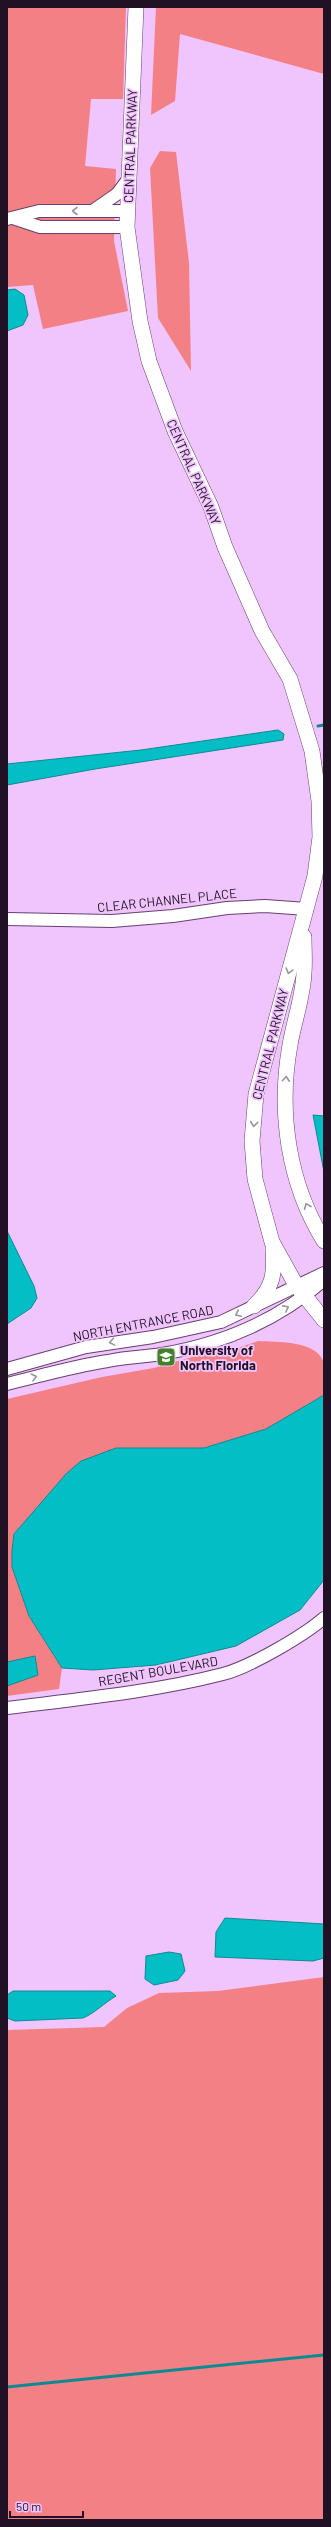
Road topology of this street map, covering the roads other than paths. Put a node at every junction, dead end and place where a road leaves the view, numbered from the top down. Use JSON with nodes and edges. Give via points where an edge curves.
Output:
{"nodes":[{"id":1,"x":136,"y":7,"type":"edge"},
{"id":2,"x":129,"y":178,"type":"junction"},
{"id":3,"x":92,"y":211,"type":"junction"},
{"id":4,"x":128,"y":211,"type":"junction"},
{"id":5,"x":10,"y":218,"type":"edge"},
{"id":6,"x":127,"y":227,"type":"junction"},
{"id":7,"x":305,"y":914,"type":"junction"},
{"id":8,"x":7,"y":919,"type":"edge"},
{"id":9,"x":324,"y":1241,"type":"edge"},
{"id":10,"x":272,"y":1242,"type":"junction"},
{"id":11,"x":324,"y":1273,"type":"edge"},
{"id":12,"x":324,"y":1280,"type":"edge"},
{"id":13,"x":301,"y":1291,"type":"junction"},
{"id":14,"x":254,"y":1306,"type":"junction"},
{"id":15,"x":324,"y":1320,"type":"edge"},
{"id":16,"x":40,"y":1360,"type":"junction"},
{"id":17,"x":7,"y":1369,"type":"edge"},
{"id":18,"x":62,"y":1370,"type":"junction"},
{"id":19,"x":7,"y":1384,"type":"edge"},
{"id":20,"x":324,"y":1618,"type":"edge"},
{"id":21,"x":7,"y":1708,"type":"edge"}],
"edges":[{"from":1,"to":2,"type":"street","name":"CENTRAL PARKWAY"},
{"from":2,"to":3,"type":"street","via":[[118,194]]},
{"from":2,"to":4,"type":"street","name":"CENTRAL PARKWAY"},
{"from":3,"to":4,"type":"street"},
{"from":3,"to":5,"type":"street","one_way":true,"via":[[39,211]]},
{"from":4,"to":6,"type":"street","name":"CENTRAL PARKWAY"},
{"from":5,"to":6,"type":"street","via":[[40,227]]},
{"from":6,"to":7,"type":"street","name":"CENTRAL PARKWAY","via":[[140,320],[149,361],[175,431],[211,507],[225,547],[262,631],[290,679],[312,751],[319,801],[320,836],[315,876]]},
{"from":7,"to":8,"type":"street","name":"CLEAR CHANNEL PLACE","via":[[265,906],[112,921]]},
{"from":9,"to":7,"type":"street","name":"CENTRAL PARKWAY","one_way":true,"via":[[307,1208],[296,1178],[286,1127],[286,1070],[304,973]]},
{"from":7,"to":10,"type":"street","name":"CENTRAL PARKWAY","one_way":true,"via":[[256,1094],[252,1141],[255,1179]]},
{"from":10,"to":13,"type":"street","name":"CENTRAL PARKWAY"},
{"from":10,"to":14,"type":"street","via":[[273,1280],[264,1297]]},
{"from":11,"to":13,"type":"street","name":"NORTH ENTRANCE ROAD"},
{"from":12,"to":13,"type":"street","name":"NORTH ENTRANCE ROAD"},
{"from":13,"to":14,"type":"street","name":"NORTH ENTRANCE ROAD"},
{"from":13,"to":15,"type":"street","name":"CENTRAL PARKWAY"},
{"from":18,"to":13,"type":"street","name":"NORTH ENTRANCE ROAD","one_way":true,"via":[[108,1360],[197,1347],[254,1326]]},
{"from":14,"to":16,"type":"street","name":"NORTH ENTRANCE ROAD","one_way":true,"via":[[221,1322],[196,1329],[86,1347]]},
{"from":16,"to":17,"type":"street","name":"NORTH ENTRANCE ROAD"},
{"from":16,"to":18,"type":"street","via":[[50,1368]]},
{"from":19,"to":18,"type":"street","name":"NORTH ENTRANCE ROAD","one_way":true},
{"from":20,"to":21,"type":"street","name":"REGENT BOULEVARD","via":[[276,1650],[224,1674],[131,1692]]}]}
